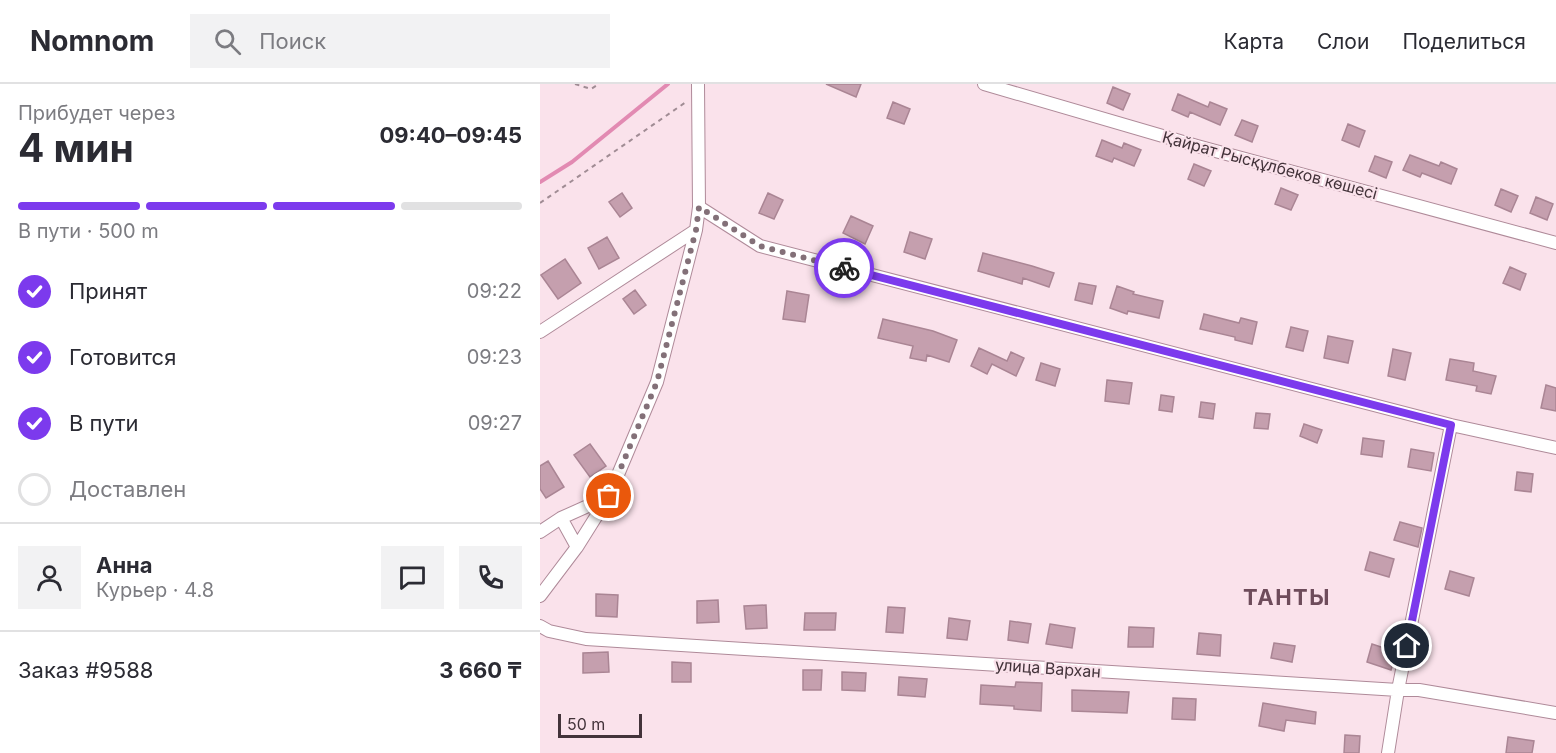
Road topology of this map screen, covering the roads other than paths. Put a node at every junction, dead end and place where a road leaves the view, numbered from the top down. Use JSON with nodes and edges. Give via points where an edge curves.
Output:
{"nodes":[{"id":1,"x":710,"y":84,"type":"edge"},
{"id":2,"x":984,"y":84,"type":"edge"},
{"id":3,"x":698,"y":89,"type":"edge"},
{"id":4,"x":699,"y":207,"type":"junction"},
{"id":5,"x":696,"y":230,"type":"junction"},
{"id":6,"x":1556,"y":243,"type":"edge"},
{"id":7,"x":540,"y":332,"type":"edge"},
{"id":8,"x":1451,"y":425,"type":"junction"},
{"id":9,"x":1556,"y":448,"type":"edge"},
{"id":10,"x":609,"y":496,"type":"junction"},
{"id":11,"x":561,"y":518,"type":"junction"},
{"id":12,"x":540,"y":532,"type":"edge"},
{"id":13,"x":577,"y":547,"type":"junction"},
{"id":14,"x":540,"y":596,"type":"edge"},
{"id":15,"x":540,"y":626,"type":"edge"},
{"id":16,"x":1398,"y":690,"type":"junction"},
{"id":17,"x":1556,"y":713,"type":"edge"},
{"id":18,"x":1388,"y":753,"type":"edge"}],
"edges":[{"from":1,"to":3,"type":"street"},
{"from":2,"to":6,"type":"street","name":"Қайрат Рысқұлбеков көшесі"},
{"from":3,"to":4,"type":"street"},
{"from":4,"to":5,"type":"street"},
{"from":4,"to":8,"type":"street","via":[[760,246]]},
{"from":5,"to":7,"type":"street"},
{"from":5,"to":10,"type":"street","via":[[657,382]]},
{"from":8,"to":9,"type":"street"},
{"from":8,"to":16,"type":"street"},
{"from":10,"to":11,"type":"street"},
{"from":10,"to":13,"type":"street"},
{"from":11,"to":12,"type":"street"},
{"from":11,"to":13,"type":"street"},
{"from":13,"to":14,"type":"street"},
{"from":15,"to":16,"type":"street","name":"улица Вархан","via":[[586,639]]},
{"from":16,"to":17,"type":"street","name":"улица Вархан","via":[[1419,690]]},
{"from":16,"to":18,"type":"street"}]}
